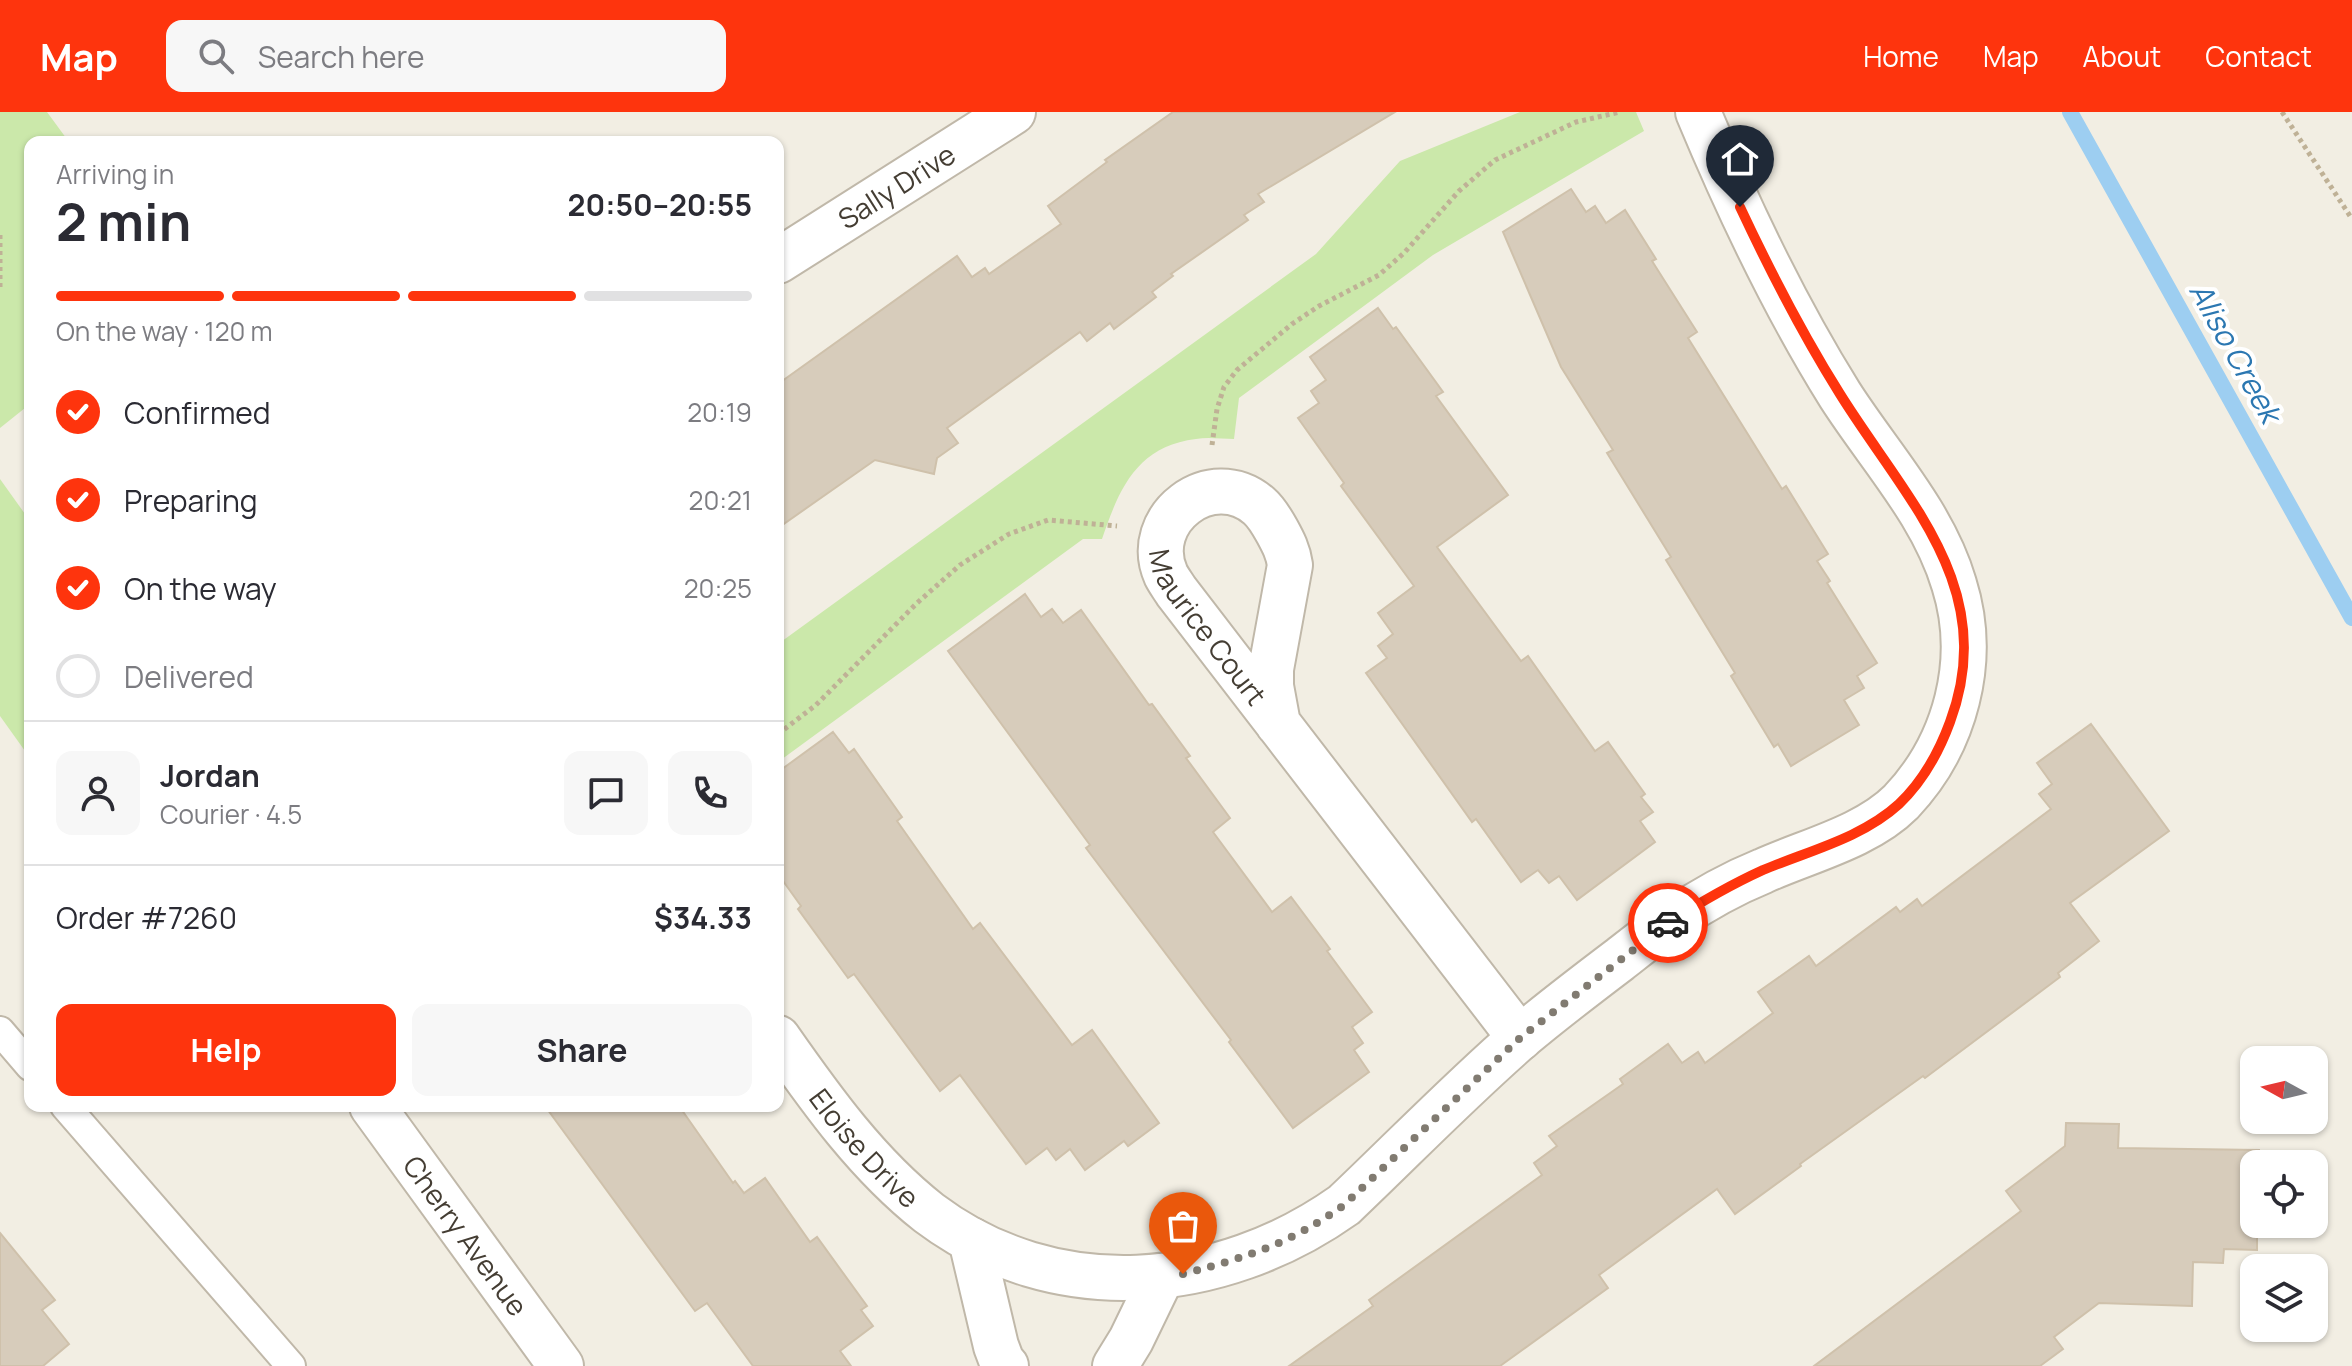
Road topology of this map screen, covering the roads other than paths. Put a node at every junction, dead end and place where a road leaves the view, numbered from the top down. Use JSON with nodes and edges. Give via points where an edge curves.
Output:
{"nodes":[{"id":1,"x":1013,"y":112,"type":"edge"},
{"id":2,"x":1698,"y":112,"type":"edge"},
{"id":3,"x":784,"y":257,"type":"edge"},
{"id":4,"x":1278,"y":724,"type":"junction"},
{"id":5,"x":0,"y":1031,"type":"edge"},
{"id":6,"x":1520,"y":1038,"type":"junction"},
{"id":7,"x":784,"y":1047,"type":"edge"},
{"id":8,"x":24,"y":1059,"type":"edge"},
{"id":9,"x":70,"y":1112,"type":"edge"},
{"id":10,"x":376,"y":1112,"type":"edge"},
{"id":11,"x":971,"y":1240,"type":"junction"},
{"id":12,"x":1162,"y":1276,"type":"junction"},
{"id":13,"x":291,"y":1366,"type":"edge"},
{"id":14,"x":561,"y":1366,"type":"edge"},
{"id":15,"x":1006,"y":1366,"type":"edge"},
{"id":16,"x":1115,"y":1366,"type":"edge"}],
"edges":[{"from":1,"to":3,"type":"street","name":"Sally Drive"},
{"from":2,"to":6,"type":"street","name":"Eloise Drive","via":[[1771,272],[1840,394],[1942,552],[1963,620],[1959,698],[1929,764],[1898,805],[1863,829],[1709,897]]},
{"from":4,"to":4,"type":"street","name":"Maurice Court","via":[[1271,669],[1290,565],[1288,550],[1258,505],[1221,491],[1201,494],[1182,504],[1170,520],[1162,539],[1166,575]]},
{"from":4,"to":6,"type":"street","name":"Maurice Court"},
{"from":5,"to":8,"type":"lane"},
{"from":6,"to":12,"type":"street","name":"Eloise Drive","via":[[1344,1205],[1315,1226],[1232,1261]]},
{"from":7,"to":11,"type":"street","name":"Eloise Drive","via":[[825,1105],[890,1178]]},
{"from":9,"to":13,"type":"lane"},
{"from":10,"to":14,"type":"street","name":"Cherry Avenue"},
{"from":11,"to":12,"type":"street","name":"Eloise Drive","via":[[1056,1272]]},
{"from":11,"to":15,"type":"street","via":[[996,1346]]},
{"from":12,"to":16,"type":"street"}]}
